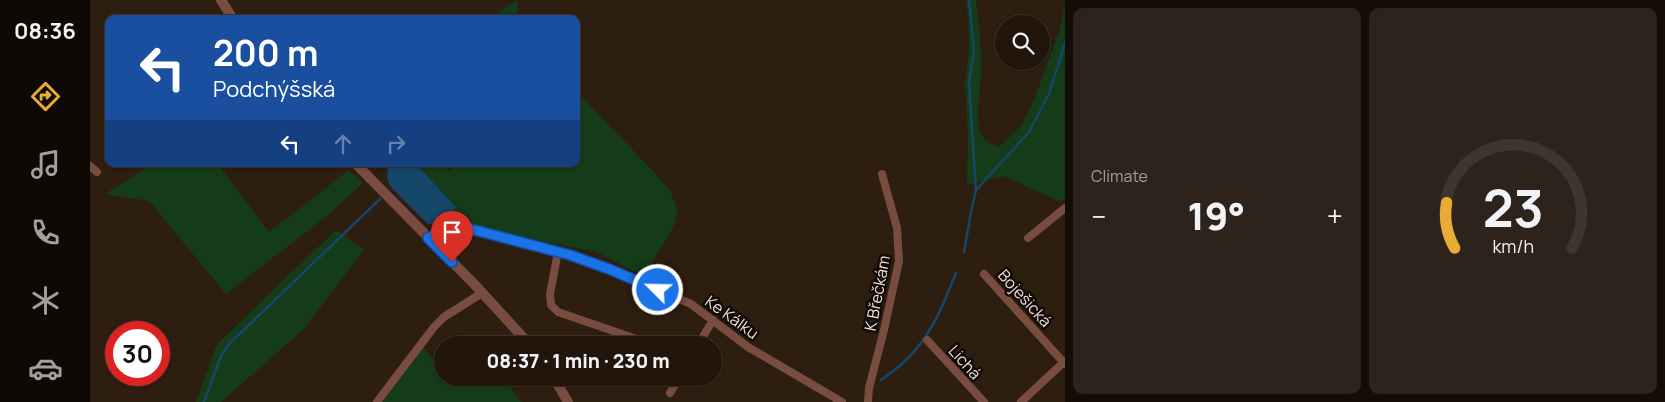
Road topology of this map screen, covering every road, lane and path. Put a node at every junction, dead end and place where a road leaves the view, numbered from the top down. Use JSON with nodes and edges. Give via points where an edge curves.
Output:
{"nodes":[{"id":1,"x":221,"y":0,"type":"edge"},
{"id":2,"x":231,"y":15,"type":"edge"},
{"id":3,"x":90,"y":166,"type":"edge"},
{"id":4,"x":359,"y":167,"type":"edge"},
{"id":5,"x":98,"y":172,"type":"dead end"},
{"id":6,"x":882,"y":174,"type":"dead end"},
{"id":7,"x":1065,"y":208,"type":"edge"},
{"id":8,"x":428,"y":238,"type":"junction"},
{"id":9,"x":1028,"y":238,"type":"dead end"},
{"id":10,"x":558,"y":252,"type":"junction"},
{"id":11,"x":984,"y":274,"type":"dead end"},
{"id":12,"x":482,"y":293,"type":"junction"},
{"id":13,"x":713,"y":320,"type":"junction"},
{"id":14,"x":522,"y":336,"type":"edge"},
{"id":15,"x":628,"y":336,"type":"edge"},
{"id":16,"x":703,"y":336,"type":"edge"},
{"id":17,"x":926,"y":340,"type":"dead end"},
{"id":18,"x":1064,"y":362,"type":"edge"},
{"id":19,"x":559,"y":386,"type":"edge"},
{"id":20,"x":674,"y":386,"type":"edge"},
{"id":21,"x":670,"y":393,"type":"dead end"},
{"id":22,"x":377,"y":402,"type":"edge"},
{"id":23,"x":568,"y":402,"type":"edge"},
{"id":24,"x":842,"y":402,"type":"edge"},
{"id":25,"x":868,"y":402,"type":"edge"},
{"id":26,"x":984,"y":402,"type":"edge"},
{"id":27,"x":1021,"y":402,"type":"edge"}],
"edges":[{"from":1,"to":2,"type":"street"},
{"from":3,"to":5,"type":"street"},
{"from":4,"to":8,"type":"street"},
{"from":6,"to":25,"type":"street","name":"K Břečkám","via":[[897,228],[899,261]]},
{"from":7,"to":9,"type":"street"},
{"from":8,"to":10,"type":"street","name":"Ke Kálku","via":[[447,228],[463,227]]},
{"from":8,"to":12,"type":"street"},
{"from":10,"to":13,"type":"street","name":"Ke Kálku","via":[[609,269],[691,304]]},
{"from":10,"to":15,"type":"street","via":[[551,305],[558,312]]},
{"from":11,"to":18,"type":"street","name":"Boješická"},
{"from":12,"to":14,"type":"street"},
{"from":12,"to":22,"type":"street","via":[[434,327]]},
{"from":13,"to":16,"type":"street"},
{"from":13,"to":24,"type":"street","name":"Ke Kálku","via":[[748,347]]},
{"from":17,"to":26,"type":"street","name":"Lichá"},
{"from":18,"to":27,"type":"street"},
{"from":19,"to":23,"type":"street"},
{"from":20,"to":21,"type":"street"}]}
